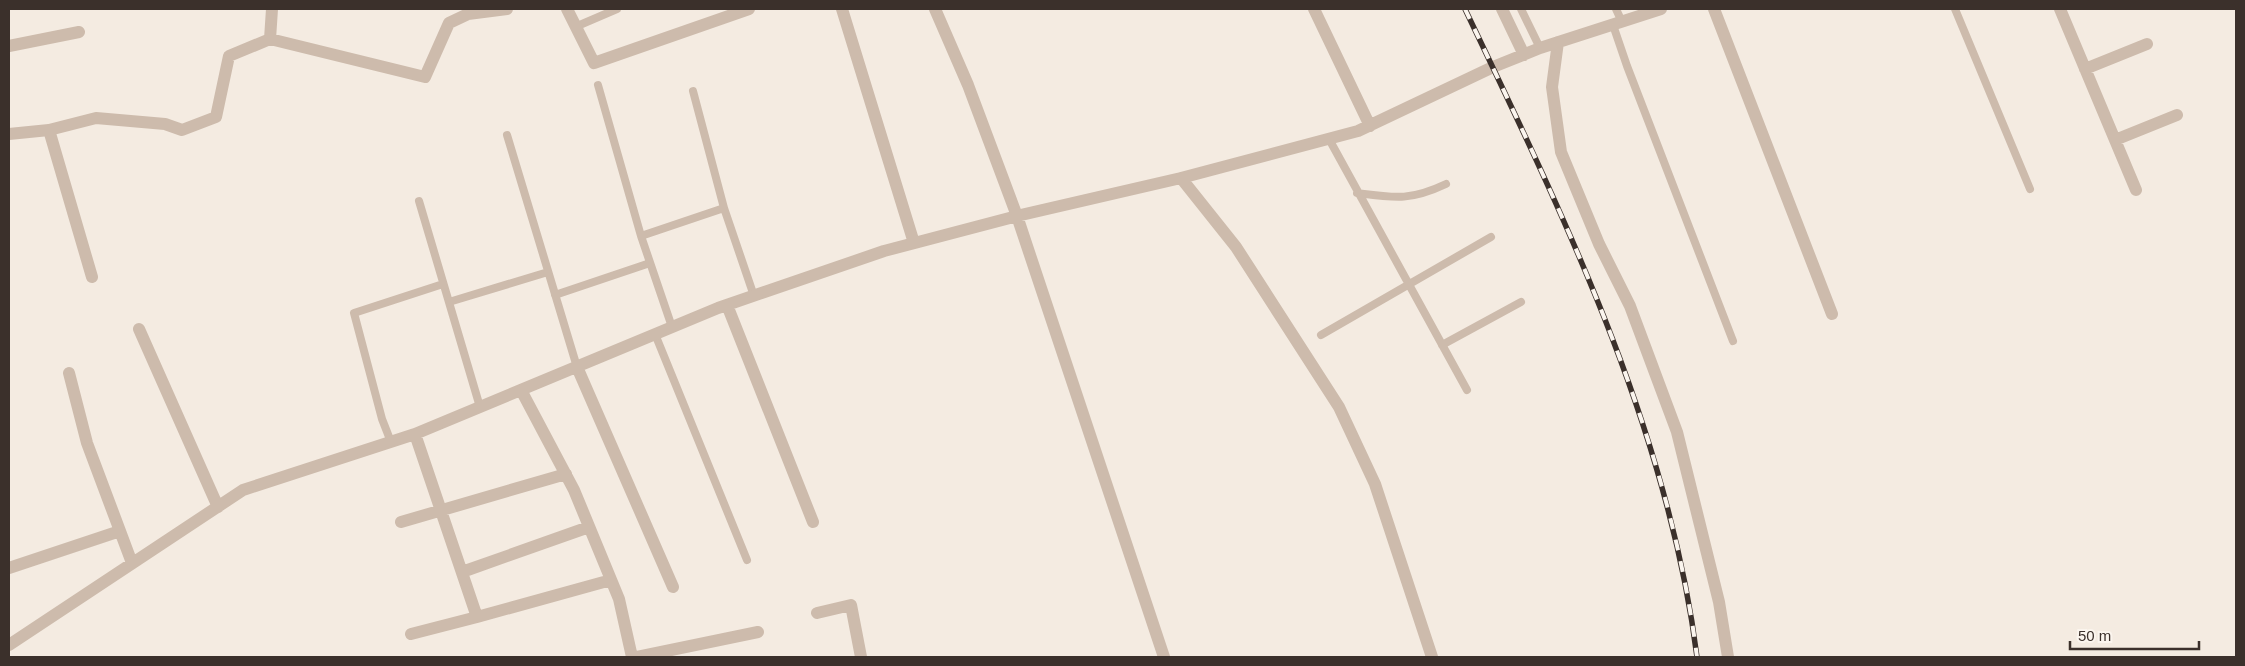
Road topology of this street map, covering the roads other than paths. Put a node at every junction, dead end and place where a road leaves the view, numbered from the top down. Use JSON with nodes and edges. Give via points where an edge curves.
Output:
{"nodes":[{"id":1,"x":272,"y":9,"type":"edge"},
{"id":2,"x":507,"y":9,"type":"edge"},
{"id":3,"x":567,"y":9,"type":"edge"},
{"id":4,"x":617,"y":9,"type":"edge"},
{"id":5,"x":749,"y":9,"type":"edge"},
{"id":6,"x":842,"y":9,"type":"edge"},
{"id":7,"x":935,"y":9,"type":"edge"},
{"id":8,"x":1314,"y":9,"type":"edge"},
{"id":9,"x":1502,"y":9,"type":"edge"},
{"id":10,"x":1522,"y":9,"type":"edge"},
{"id":11,"x":1616,"y":9,"type":"edge"},
{"id":12,"x":1661,"y":9,"type":"edge"},
{"id":13,"x":1714,"y":9,"type":"edge"},
{"id":14,"x":1955,"y":9,"type":"edge"},
{"id":15,"x":2060,"y":9,"type":"edge"},
{"id":16,"x":467,"y":11,"type":"edge"},
{"id":17,"x":1618,"y":23,"type":"junction"},
{"id":18,"x":575,"y":27,"type":"junction"},
{"id":19,"x":79,"y":32,"type":"dead end"},
{"id":20,"x":270,"y":39,"type":"junction"},
{"id":21,"x":1558,"y":42,"type":"junction"},
{"id":22,"x":2147,"y":44,"type":"dead end"},
{"id":23,"x":9,"y":46,"type":"edge"},
{"id":24,"x":1540,"y":48,"type":"junction"},
{"id":25,"x":1524,"y":55,"type":"junction"},
{"id":26,"x":2085,"y":69,"type":"junction"},
{"id":27,"x":598,"y":86,"type":"dead end"},
{"id":28,"x":693,"y":91,"type":"dead end"},
{"id":29,"x":2176,"y":115,"type":"dead end"},
{"id":30,"x":1370,"y":126,"type":"junction"},
{"id":31,"x":49,"y":130,"type":"junction"},
{"id":32,"x":9,"y":134,"type":"edge"},
{"id":33,"x":507,"y":135,"type":"dead end"},
{"id":34,"x":1329,"y":139,"type":"junction"},
{"id":35,"x":2116,"y":140,"type":"junction"},
{"id":36,"x":1181,"y":178,"type":"junction"},
{"id":37,"x":1446,"y":184,"type":"dead end"},
{"id":38,"x":2030,"y":189,"type":"dead end"},
{"id":39,"x":2136,"y":190,"type":"dead end"},
{"id":40,"x":1357,"y":193,"type":"junction"},
{"id":41,"x":419,"y":201,"type":"dead end"},
{"id":42,"x":724,"y":208,"type":"junction"},
{"id":43,"x":1017,"y":216,"type":"junction"},
{"id":44,"x":641,"y":236,"type":"junction"},
{"id":45,"x":1491,"y":237,"type":"dead end"},
{"id":46,"x":914,"y":243,"type":"junction"},
{"id":47,"x":650,"y":263,"type":"junction"},
{"id":48,"x":548,"y":272,"type":"junction"},
{"id":49,"x":92,"y":277,"type":"dead end"},
{"id":50,"x":443,"y":284,"type":"junction"},
{"id":51,"x":1408,"y":285,"type":"junction"},
{"id":52,"x":555,"y":295,"type":"junction"},
{"id":53,"x":754,"y":296,"type":"junction"},
{"id":54,"x":449,"y":302,"type":"junction"},
{"id":55,"x":1521,"y":302,"type":"dead end"},
{"id":56,"x":728,"y":305,"type":"junction"},
{"id":57,"x":1832,"y":314,"type":"dead end"},
{"id":58,"x":672,"y":327,"type":"junction"},
{"id":59,"x":139,"y":329,"type":"dead end"},
{"id":60,"x":655,"y":334,"type":"junction"},
{"id":61,"x":1321,"y":335,"type":"dead end"},
{"id":62,"x":1733,"y":341,"type":"dead end"},
{"id":63,"x":1442,"y":344,"type":"junction"},
{"id":64,"x":577,"y":367,"type":"junction"},
{"id":65,"x":69,"y":373,"type":"dead end"},
{"id":66,"x":521,"y":390,"type":"junction"},
{"id":67,"x":1467,"y":390,"type":"dead end"},
{"id":68,"x":480,"y":407,"type":"junction"},
{"id":69,"x":415,"y":434,"type":"junction"},
{"id":70,"x":391,"y":442,"type":"junction"},
{"id":71,"x":566,"y":474,"type":"junction"},
{"id":72,"x":218,"y":506,"type":"junction"},
{"id":73,"x":441,"y":512,"type":"junction"},
{"id":74,"x":401,"y":522,"type":"dead end"},
{"id":75,"x":813,"y":522,"type":"dead end"},
{"id":76,"x":590,"y":527,"type":"junction"},
{"id":77,"x":120,"y":531,"type":"junction"},
{"id":78,"x":747,"y":560,"type":"dead end"},
{"id":79,"x":132,"y":563,"type":"junction"},
{"id":80,"x":9,"y":568,"type":"edge"},
{"id":81,"x":462,"y":572,"type":"junction"},
{"id":82,"x":612,"y":580,"type":"junction"},
{"id":83,"x":673,"y":587,"type":"dead end"},
{"id":84,"x":817,"y":613,"type":"dead end"},
{"id":85,"x":477,"y":617,"type":"junction"},
{"id":86,"x":758,"y":632,"type":"dead end"},
{"id":87,"x":411,"y":634,"type":"dead end"},
{"id":88,"x":9,"y":645,"type":"edge"},
{"id":89,"x":632,"y":657,"type":"edge"},
{"id":90,"x":637,"y":657,"type":"edge"},
{"id":91,"x":860,"y":657,"type":"edge"},
{"id":92,"x":1164,"y":657,"type":"edge"},
{"id":93,"x":1432,"y":657,"type":"edge"},
{"id":94,"x":1728,"y":657,"type":"edge"}],
"edges":[{"from":1,"to":20,"type":"street"},
{"from":2,"to":16,"type":"street"},
{"from":3,"to":18,"type":"street"},
{"from":4,"to":18,"type":"lane"},
{"from":5,"to":18,"type":"street","via":[[594,63]]},
{"from":6,"to":46,"type":"street"},
{"from":7,"to":43,"type":"street","via":[[968,85]]},
{"from":8,"to":30,"type":"street"},
{"from":9,"to":25,"type":"street"},
{"from":10,"to":24,"type":"lane"},
{"from":11,"to":17,"type":"lane"},
{"from":12,"to":17,"type":"street"},
{"from":13,"to":57,"type":"street"},
{"from":14,"to":38,"type":"lane"},
{"from":15,"to":26,"type":"street"},
{"from":16,"to":20,"type":"street","via":[[449,23],[425,77]]},
{"from":17,"to":21,"type":"street"},
{"from":17,"to":62,"type":"lane","via":[[1626,66]]},
{"from":19,"to":23,"type":"street"},
{"from":20,"to":31,"type":"street","via":[[229,56],[216,117],[182,130],[165,124],[96,118]]},
{"from":21,"to":24,"type":"street"},
{"from":21,"to":94,"type":"street","via":[[1552,87],[1561,152],[1599,244],[1630,306],[1677,432],[1719,602]]},
{"from":22,"to":26,"type":"street"},
{"from":24,"to":25,"type":"street"},
{"from":25,"to":30,"type":"street"},
{"from":26,"to":35,"type":"street"},
{"from":27,"to":44,"type":"lane"},
{"from":28,"to":42,"type":"lane"},
{"from":29,"to":35,"type":"street"},
{"from":30,"to":34,"type":"street"},
{"from":31,"to":32,"type":"street"},
{"from":31,"to":49,"type":"street"},
{"from":33,"to":48,"type":"lane"},
{"from":34,"to":36,"type":"street"},
{"from":34,"to":40,"type":"lane"},
{"from":35,"to":39,"type":"street"},
{"from":36,"to":43,"type":"street"},
{"from":36,"to":93,"type":"street","via":[[1236,246],[1343,416],[1375,484]]},
{"from":37,"to":40,"type":"lane","via":[[1399,199]]},
{"from":40,"to":51,"type":"lane"},
{"from":41,"to":50,"type":"lane"},
{"from":42,"to":44,"type":"lane"},
{"from":42,"to":53,"type":"lane"},
{"from":43,"to":46,"type":"street"},
{"from":43,"to":92,"type":"street"},
{"from":44,"to":47,"type":"lane"},
{"from":45,"to":51,"type":"lane"},
{"from":46,"to":53,"type":"street"},
{"from":47,"to":52,"type":"lane"},
{"from":47,"to":58,"type":"lane"},
{"from":48,"to":52,"type":"lane"},
{"from":48,"to":54,"type":"lane"},
{"from":50,"to":54,"type":"lane"},
{"from":50,"to":70,"type":"lane","via":[[354,313]]},
{"from":51,"to":61,"type":"lane"},
{"from":51,"to":63,"type":"lane"},
{"from":52,"to":64,"type":"lane"},
{"from":53,"to":56,"type":"street"},
{"from":54,"to":68,"type":"lane"},
{"from":55,"to":63,"type":"lane"},
{"from":56,"to":58,"type":"street"},
{"from":56,"to":75,"type":"street"},
{"from":58,"to":60,"type":"street"},
{"from":59,"to":72,"type":"street"},
{"from":60,"to":64,"type":"street"},
{"from":60,"to":78,"type":"lane"},
{"from":63,"to":67,"type":"lane"},
{"from":64,"to":66,"type":"street"},
{"from":64,"to":83,"type":"street"},
{"from":65,"to":77,"type":"street","via":[[87,442]]},
{"from":66,"to":68,"type":"street"},
{"from":66,"to":71,"type":"street"},
{"from":68,"to":69,"type":"street"},
{"from":69,"to":70,"type":"street"},
{"from":69,"to":73,"type":"street"},
{"from":70,"to":72,"type":"street","via":[[243,490]]},
{"from":71,"to":73,"type":"street"},
{"from":71,"to":76,"type":"street"},
{"from":72,"to":79,"type":"street"},
{"from":73,"to":74,"type":"street"},
{"from":73,"to":81,"type":"street"},
{"from":76,"to":81,"type":"street"},
{"from":76,"to":82,"type":"street"},
{"from":77,"to":79,"type":"street"},
{"from":77,"to":80,"type":"street"},
{"from":79,"to":88,"type":"street"},
{"from":81,"to":85,"type":"street"},
{"from":82,"to":85,"type":"street"},
{"from":82,"to":89,"type":"street"},
{"from":84,"to":91,"type":"street","via":[[850,605]]},
{"from":85,"to":87,"type":"street"},
{"from":86,"to":90,"type":"street"}]}
